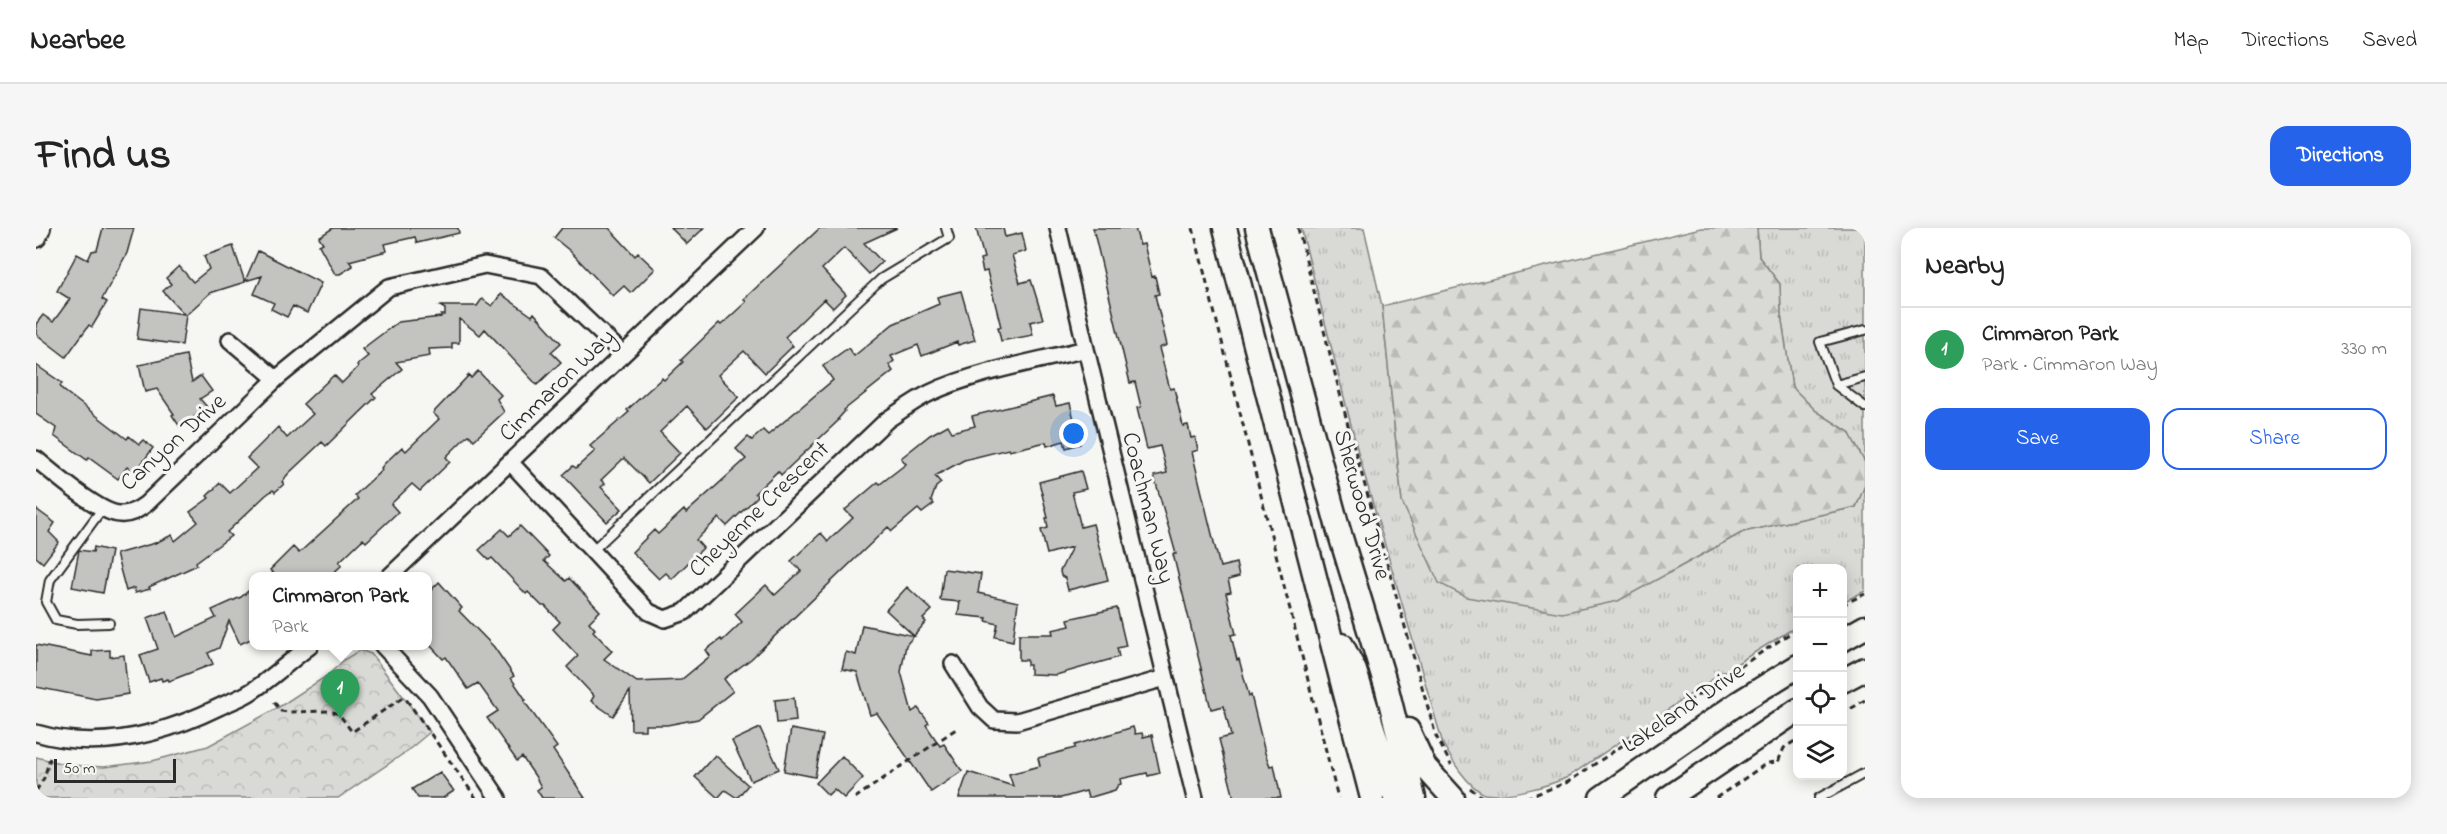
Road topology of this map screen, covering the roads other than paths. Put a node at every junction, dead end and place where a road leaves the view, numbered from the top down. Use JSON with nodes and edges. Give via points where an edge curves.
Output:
{"nodes":[{"id":1,"x":40,"y":228,"type":"edge"},
{"id":2,"x":756,"y":228,"type":"edge"},
{"id":3,"x":946,"y":228,"type":"edge"},
{"id":4,"x":1058,"y":228,"type":"edge"},
{"id":5,"x":1225,"y":228,"type":"edge"},
{"id":6,"x":1257,"y":228,"type":"edge"},
{"id":7,"x":36,"y":237,"type":"edge"},
{"id":8,"x":1865,"y":330,"type":"edge"},
{"id":9,"x":230,"y":340,"type":"dead end"},
{"id":10,"x":1086,"y":349,"type":"junction"},
{"id":11,"x":623,"y":354,"type":"junction"},
{"id":12,"x":1865,"y":377,"type":"edge"},
{"id":13,"x":276,"y":379,"type":"junction"},
{"id":14,"x":1836,"y":385,"type":"junction"},
{"id":15,"x":1865,"y":407,"type":"edge"},
{"id":16,"x":36,"y":459,"type":"edge"},
{"id":17,"x":511,"y":463,"type":"junction"},
{"id":18,"x":102,"y":509,"type":"junction"},
{"id":19,"x":593,"y":550,"type":"junction"},
{"id":20,"x":394,"y":572,"type":"edge"},
{"id":21,"x":1322,"y":606,"type":"junction"},
{"id":22,"x":109,"y":622,"type":"dead end"},
{"id":23,"x":1865,"y":627,"type":"edge"},
{"id":24,"x":1847,"y":637,"type":"edge"},
{"id":25,"x":304,"y":650,"type":"edge"},
{"id":26,"x":388,"y":650,"type":"edge"},
{"id":27,"x":952,"y":664,"type":"dead end"},
{"id":28,"x":1793,"y":669,"type":"edge"},
{"id":29,"x":1865,"y":669,"type":"edge"},
{"id":30,"x":1165,"y":678,"type":"junction"},
{"id":31,"x":1847,"y":678,"type":"edge"},
{"id":32,"x":1387,"y":689,"type":"junction"},
{"id":33,"x":1793,"y":713,"type":"edge"},
{"id":34,"x":36,"y":732,"type":"edge"},
{"id":35,"x":1865,"y":773,"type":"edge"},
{"id":36,"x":1625,"y":791,"type":"edge"},
{"id":37,"x":1461,"y":792,"type":"edge"},
{"id":38,"x":1372,"y":797,"type":"edge"},
{"id":39,"x":498,"y":798,"type":"edge"},
{"id":40,"x":1195,"y":798,"type":"edge"},
{"id":41,"x":1395,"y":798,"type":"edge"},
{"id":42,"x":1414,"y":798,"type":"edge"},
{"id":43,"x":1594,"y":798,"type":"edge"},
{"id":44,"x":1601,"y":798,"type":"edge"},
{"id":45,"x":1668,"y":798,"type":"edge"},
{"id":46,"x":1820,"y":798,"type":"edge"}],
"edges":[{"from":1,"to":7,"type":"street"},
{"from":2,"to":11,"type":"street","name":"Cimmaron Way"},
{"from":3,"to":19,"type":"lane","via":[[949,238],[881,279]]},
{"from":4,"to":10,"type":"street","name":"Coachman Way"},
{"from":5,"to":21,"type":"main road"},
{"from":6,"to":32,"type":"main road","name":"Sherwood Drive","via":[[1338,528]]},
{"from":8,"to":14,"type":"lane","via":[[1820,342]]},
{"from":9,"to":13,"type":"street"},
{"from":10,"to":19,"type":"street","name":"Cheyenne Crescent","via":[[930,393],[887,420],[685,612],[665,618],[649,612]]},
{"from":10,"to":30,"type":"street","name":"Coachman Way"},
{"from":11,"to":13,"type":"street","name":"Canyon Drive","via":[[541,276],[485,265],[388,287]]},
{"from":11,"to":17,"type":"street","name":"Cimmaron Way"},
{"from":12,"to":14,"type":"lane"},
{"from":13,"to":18,"type":"street","name":"Canyon Drive","via":[[146,504],[135,512],[119,514]]},
{"from":14,"to":15,"type":"lane"},
{"from":16,"to":18,"type":"street","name":"Canyon Drive"},
{"from":17,"to":19,"type":"street","name":"Cheyenne Crescent"},
{"from":17,"to":20,"type":"street","name":"Cimmaron Way"},
{"from":18,"to":22,"type":"lane","via":[[50,580],[46,602],[57,620],[77,624]]},
{"from":21,"to":38,"type":"main road"},
{"from":21,"to":41,"type":"main road","via":[[1355,671]]},
{"from":23,"to":24,"type":"main road"},
{"from":25,"to":34,"type":"street","via":[[251,692],[188,723],[137,738],[56,739]]},
{"from":26,"to":39,"type":"street","via":[[430,696]]},
{"from":27,"to":30,"type":"street","via":[[980,707],[994,720],[1017,721]]},
{"from":28,"to":36,"type":"main road","name":"Lakeland Drive","via":[[1695,733]]},
{"from":29,"to":31,"type":"main road"},
{"from":30,"to":40,"type":"street","name":"Coachman Way"},
{"from":32,"to":37,"type":"main road","via":[[1425,767]]},
{"from":32,"to":42,"type":"main road","name":"Sherwood Drive"},
{"from":33,"to":45,"type":"main road"},
{"from":35,"to":46,"type":"lane"},
{"from":36,"to":43,"type":"main road"},
{"from":36,"to":44,"type":"main road","name":"Lakeland Drive"}]}
